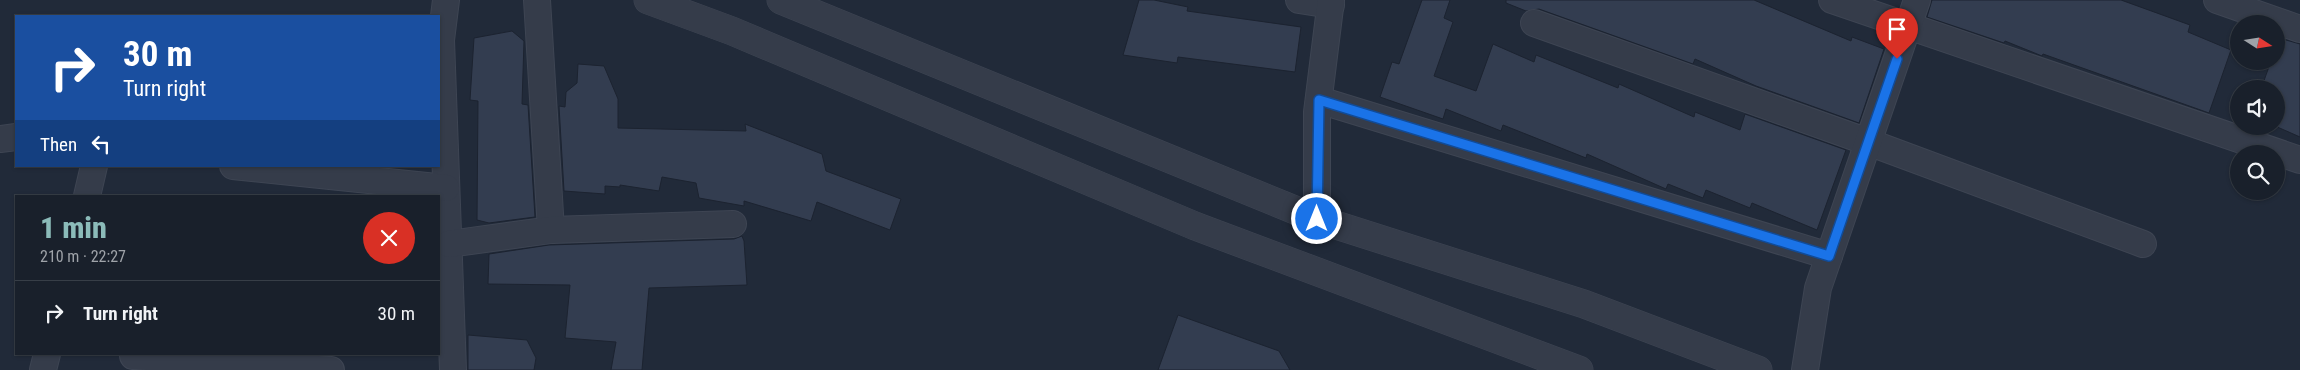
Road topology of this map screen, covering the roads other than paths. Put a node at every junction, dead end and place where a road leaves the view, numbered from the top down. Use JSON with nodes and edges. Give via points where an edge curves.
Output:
{"nodes":[{"id":1,"x":446,"y":0,"type":"edge"},
{"id":2,"x":537,"y":0,"type":"edge"},
{"id":3,"x":648,"y":0,"type":"edge"},
{"id":4,"x":782,"y":0,"type":"edge"},
{"id":5,"x":1298,"y":0,"type":"edge"},
{"id":6,"x":1832,"y":0,"type":"edge"},
{"id":7,"x":1918,"y":0,"type":"edge"},
{"id":8,"x":2217,"y":0,"type":"edge"},
{"id":9,"x":1331,"y":3,"type":"edge"},
{"id":10,"x":1534,"y":22,"type":"dead end"},
{"id":11,"x":1908,"y":26,"type":"junction"},
{"id":12,"x":2300,"y":29,"type":"edge"},
{"id":13,"x":1319,"y":100,"type":"junction"},
{"id":14,"x":15,"y":137,"type":"edge"},
{"id":15,"x":0,"y":141,"type":"edge"},
{"id":16,"x":1868,"y":142,"type":"junction"},
{"id":17,"x":15,"y":144,"type":"edge"},
{"id":18,"x":2300,"y":160,"type":"edge"},
{"id":19,"x":94,"y":167,"type":"edge"},
{"id":20,"x":243,"y":167,"type":"edge"},
{"id":21,"x":446,"y":188,"type":"junction"},
{"id":22,"x":87,"y":195,"type":"edge"},
{"id":23,"x":1317,"y":219,"type":"junction"},
{"id":24,"x":733,"y":224,"type":"dead end"},
{"id":25,"x":551,"y":230,"type":"junction"},
{"id":26,"x":449,"y":244,"type":"junction"},
{"id":27,"x":2143,"y":244,"type":"dead end"},
{"id":28,"x":1829,"y":256,"type":"junction"},
{"id":29,"x":444,"y":280,"type":"edge"},
{"id":30,"x":47,"y":355,"type":"edge"},
{"id":31,"x":133,"y":356,"type":"dead end"},
{"id":32,"x":43,"y":370,"type":"edge"},
{"id":33,"x":331,"y":370,"type":"edge"},
{"id":34,"x":453,"y":370,"type":"edge"},
{"id":35,"x":1579,"y":370,"type":"edge"},
{"id":36,"x":1758,"y":370,"type":"edge"},
{"id":37,"x":1805,"y":370,"type":"edge"}],
"edges":[{"from":1,"to":21,"type":"street","via":[[441,40]]},
{"from":2,"to":25,"type":"street"},
{"from":3,"to":35,"type":"street","via":[[742,35],[1195,226]]},
{"from":4,"to":23,"type":"street"},
{"from":5,"to":9,"type":"street"},
{"from":6,"to":11,"type":"street"},
{"from":7,"to":11,"type":"street"},
{"from":8,"to":12,"type":"street"},
{"from":9,"to":13,"type":"street"},
{"from":10,"to":16,"type":"street"},
{"from":11,"to":16,"type":"street"},
{"from":11,"to":18,"type":"street"},
{"from":13,"to":23,"type":"street"},
{"from":13,"to":28,"type":"street"},
{"from":14,"to":15,"type":"street"},
{"from":15,"to":17,"type":"street"},
{"from":16,"to":27,"type":"street"},
{"from":16,"to":28,"type":"street"},
{"from":19,"to":22,"type":"street"},
{"from":20,"to":21,"type":"street"},
{"from":21,"to":26,"type":"street"},
{"from":23,"to":36,"type":"street","via":[[1584,304]]},
{"from":24,"to":25,"type":"street"},
{"from":25,"to":26,"type":"street"},
{"from":26,"to":29,"type":"street"},
{"from":28,"to":37,"type":"street","via":[[1818,288]]},
{"from":29,"to":34,"type":"street"},
{"from":30,"to":32,"type":"street"},
{"from":31,"to":33,"type":"street"}]}
